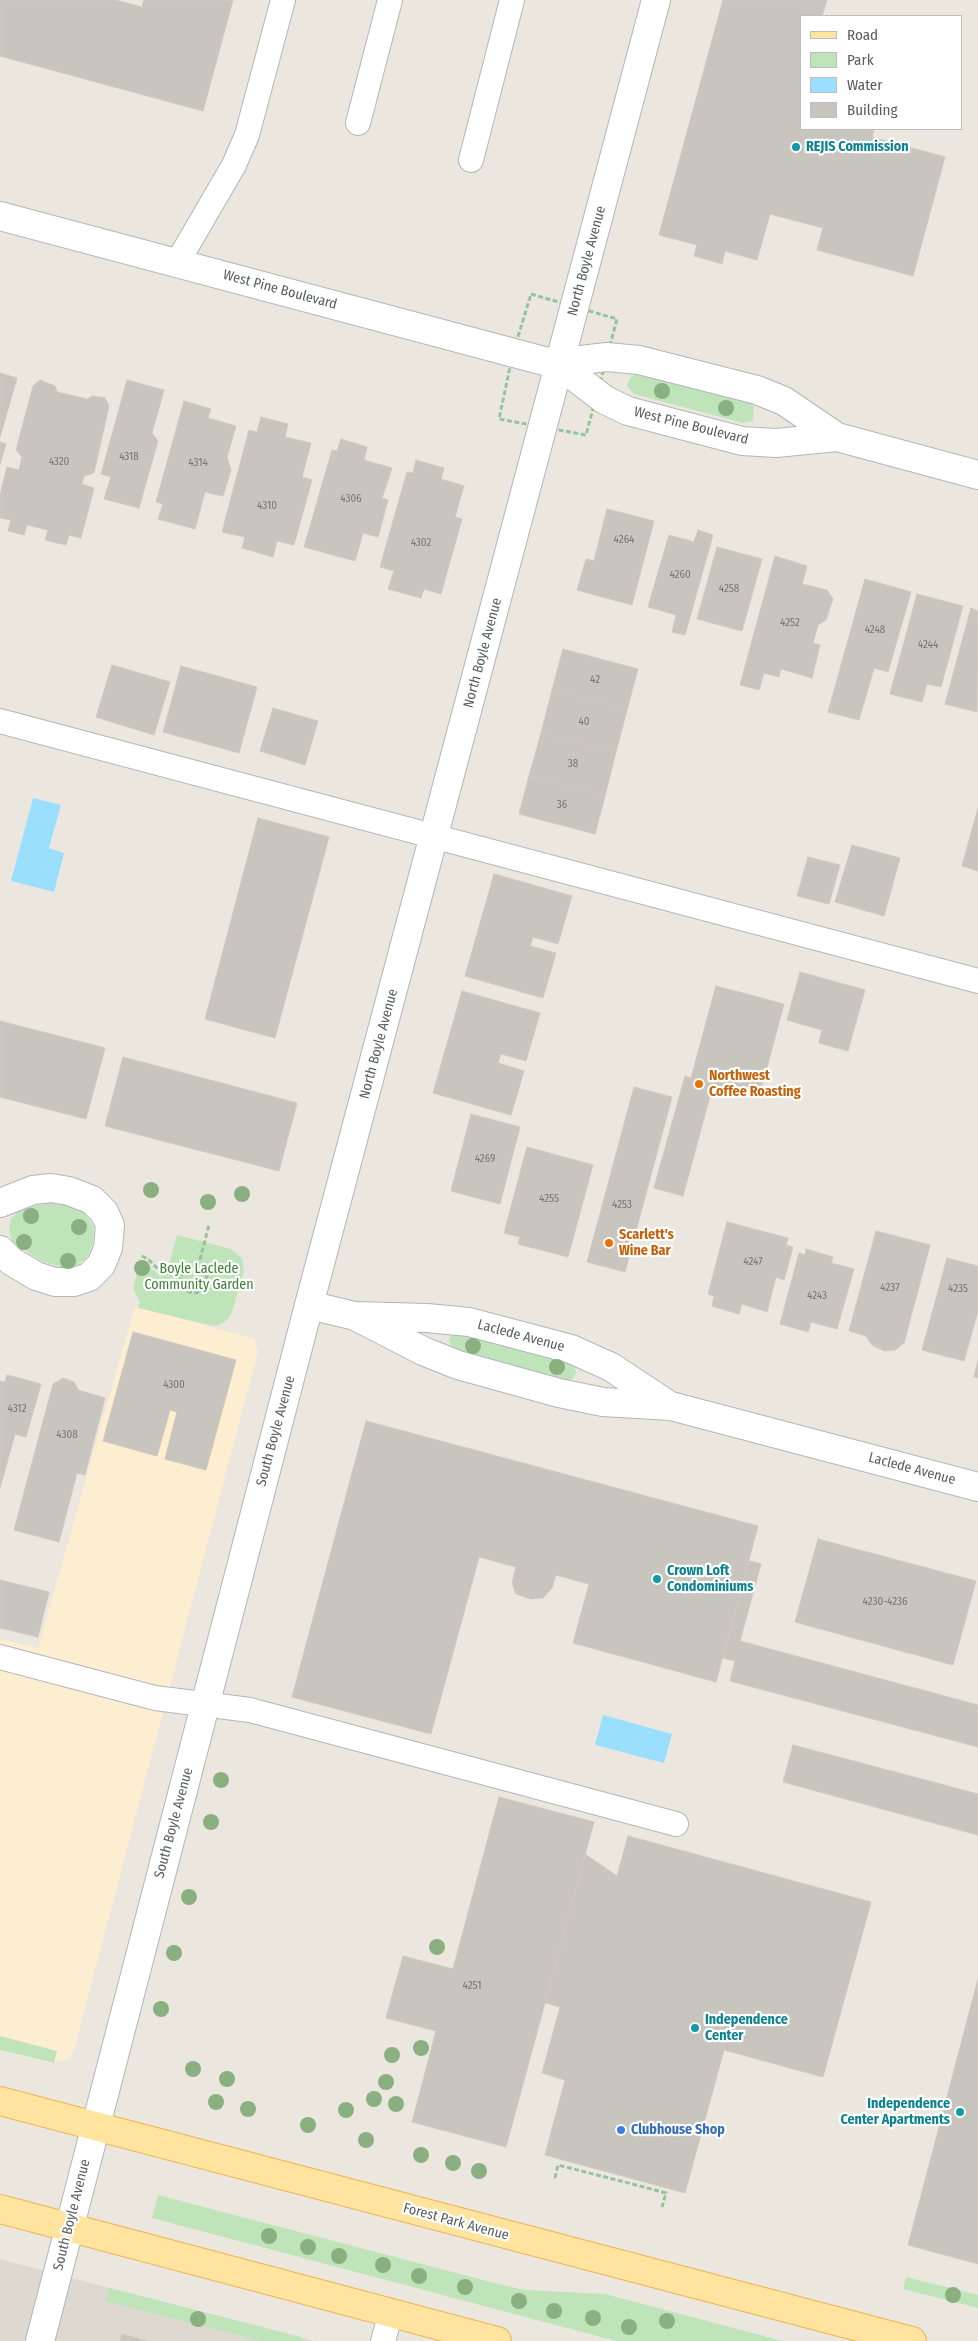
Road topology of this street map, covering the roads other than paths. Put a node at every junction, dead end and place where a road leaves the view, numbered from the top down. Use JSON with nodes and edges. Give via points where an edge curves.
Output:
{"nodes":[{"id":1,"x":284,"y":0,"type":"edge"},
{"id":2,"x":390,"y":0,"type":"edge"},
{"id":3,"x":512,"y":0,"type":"edge"},
{"id":4,"x":656,"y":0,"type":"edge"},
{"id":5,"x":358,"y":123,"type":"dead end"},
{"id":6,"x":470,"y":160,"type":"dead end"},
{"id":7,"x":0,"y":216,"type":"edge"},
{"id":8,"x":177,"y":263,"type":"junction"},
{"id":9,"x":560,"y":365,"type":"junction"},
{"id":10,"x":837,"y":437,"type":"junction"},
{"id":11,"x":978,"y":475,"type":"edge"},
{"id":12,"x":0,"y":721,"type":"edge"},
{"id":13,"x":434,"y":836,"type":"junction"},
{"id":14,"x":978,"y":981,"type":"edge"},
{"id":15,"x":0,"y":1203,"type":"edge"},
{"id":16,"x":0,"y":1250,"type":"edge"},
{"id":17,"x":309,"y":1305,"type":"junction"},
{"id":18,"x":355,"y":1316,"type":"junction"},
{"id":19,"x":671,"y":1406,"type":"junction"},
{"id":20,"x":978,"y":1487,"type":"edge"},
{"id":21,"x":0,"y":1657,"type":"edge"},
{"id":22,"x":205,"y":1705,"type":"junction"},
{"id":23,"x":676,"y":1824,"type":"dead end"},
{"id":24,"x":0,"y":2101,"type":"edge"},
{"id":25,"x":95,"y":2126,"type":"junction"},
{"id":26,"x":0,"y":2209,"type":"edge"},
{"id":27,"x":70,"y":2228,"type":"junction"},
{"id":28,"x":390,"y":2313,"type":"junction"},
{"id":29,"x":40,"y":2341,"type":"edge"},
{"id":30,"x":383,"y":2341,"type":"edge"},
{"id":31,"x":497,"y":2341,"type":"edge"},
{"id":32,"x":912,"y":2341,"type":"edge"}],
"edges":[{"from":1,"to":8,"type":"lane","via":[[247,135],[234,165]]},
{"from":2,"to":5,"type":"lane"},
{"from":3,"to":6,"type":"lane"},
{"from":4,"to":9,"type":"street","name":"North Boyle Avenue"},
{"from":7,"to":8,"type":"street","name":"West Pine Boulevard"},
{"from":8,"to":9,"type":"street","name":"West Pine Boulevard"},
{"from":9,"to":10,"type":"street","name":"West Pine Boulevard","via":[[607,357],[640,360],[757,390],[784,401]]},
{"from":9,"to":10,"type":"street","name":"West Pine Boulevard","via":[[605,400],[628,410],[742,441],[776,443]]},
{"from":9,"to":13,"type":"street","name":"North Boyle Avenue"},
{"from":10,"to":11,"type":"street","name":"West Pine Boulevard"},
{"from":12,"to":13,"type":"lane"},
{"from":13,"to":14,"type":"lane"},
{"from":13,"to":17,"type":"street","name":"North Boyle Avenue"},
{"from":15,"to":16,"type":"street","via":[[33,1190],[69,1191],[92,1200],[104,1212],[110,1225],[108,1248],[100,1265],[90,1277],[74,1282],[55,1282],[36,1276],[10,1261]]},
{"from":17,"to":18,"type":"street","name":"Laclede Avenue"},
{"from":17,"to":22,"type":"street","name":"South Boyle Avenue"},
{"from":18,"to":19,"type":"street","name":"Laclede Avenue","via":[[458,1365],[603,1402]]},
{"from":18,"to":19,"type":"street","name":"Laclede Avenue","via":[[469,1322],[571,1349],[610,1367]]},
{"from":19,"to":20,"type":"street","name":"Laclede Avenue"},
{"from":21,"to":22,"type":"lane","via":[[155,1698]]},
{"from":22,"to":23,"type":"lane","via":[[250,1710]]},
{"from":22,"to":25,"type":"street","name":"South Boyle Avenue"},
{"from":24,"to":25,"type":"main road","name":"Forest Park Avenue"},
{"from":25,"to":27,"type":"street","name":"South Boyle Avenue"},
{"from":25,"to":32,"type":"main road","name":"Forest Park Avenue"},
{"from":26,"to":27,"type":"main road"},
{"from":27,"to":28,"type":"main road"},
{"from":27,"to":29,"type":"street","name":"South Boyle Avenue"},
{"from":28,"to":30,"type":"lane"},
{"from":28,"to":31,"type":"main road"}]}
